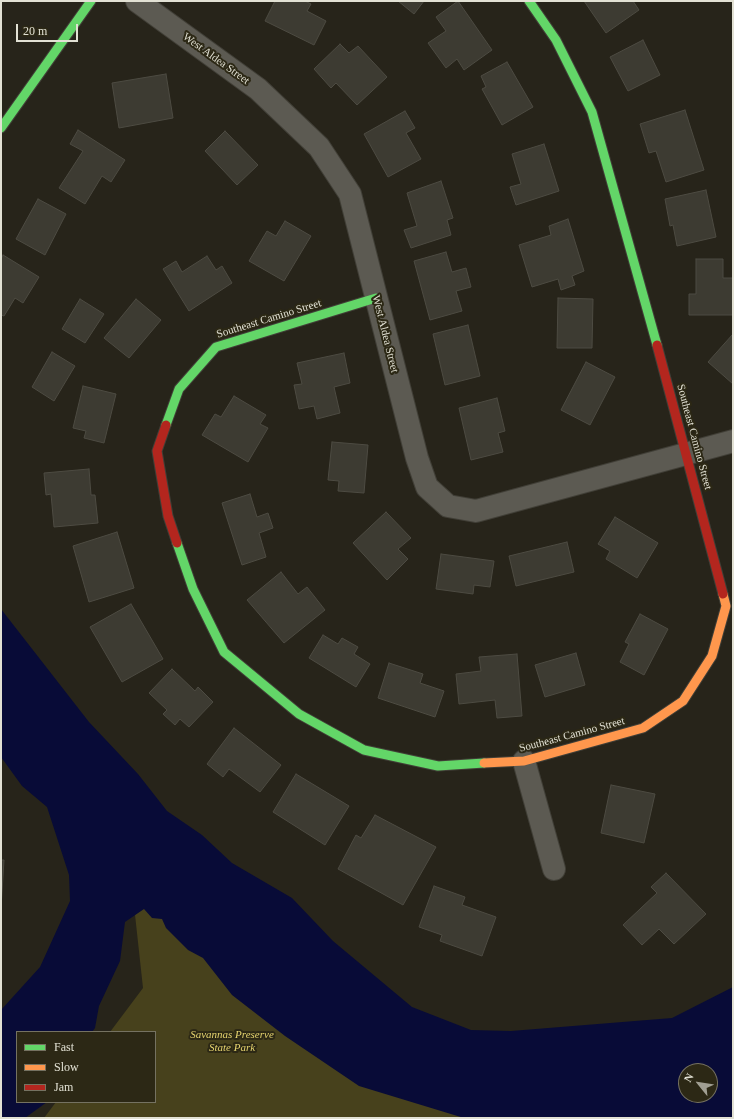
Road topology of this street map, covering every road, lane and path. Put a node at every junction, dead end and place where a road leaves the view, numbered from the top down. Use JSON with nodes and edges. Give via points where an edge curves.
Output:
{"nodes":[{"id":1,"x":91,"y":1,"type":"edge"},
{"id":2,"x":137,"y":1,"type":"edge"},
{"id":3,"x":529,"y":1,"type":"edge"},
{"id":4,"x":1,"y":128,"type":"edge"},
{"id":5,"x":376,"y":298,"type":"junction"},
{"id":6,"x":733,"y":441,"type":"edge"},
{"id":7,"x":687,"y":454,"type":"junction"},
{"id":8,"x":524,"y":762,"type":"junction"},
{"id":9,"x":554,"y":868,"type":"dead end"}],
"edges":[{"from":1,"to":4,"type":"street"},
{"from":2,"to":5,"type":"street","name":"West Aldea Street","via":[[258,89],[319,147],[350,194]]},
{"from":3,"to":7,"type":"street","name":"Southeast Camino Street","via":[[556,40],[592,112]]},
{"from":5,"to":7,"type":"street","name":"West Aldea Street","via":[[424,480],[427,487],[448,506],[476,511]]},
{"from":5,"to":8,"type":"street","name":"Southeast Camino Street","via":[[216,347],[179,389],[157,451],[168,516],[193,589],[224,652],[299,714],[364,750],[438,766]]},
{"from":6,"to":7,"type":"street","name":"West Aldea Street"},
{"from":7,"to":8,"type":"street","name":"Southeast Camino Street","via":[[726,606],[712,656],[683,701],[643,728]]},
{"from":8,"to":9,"type":"street"}]}
